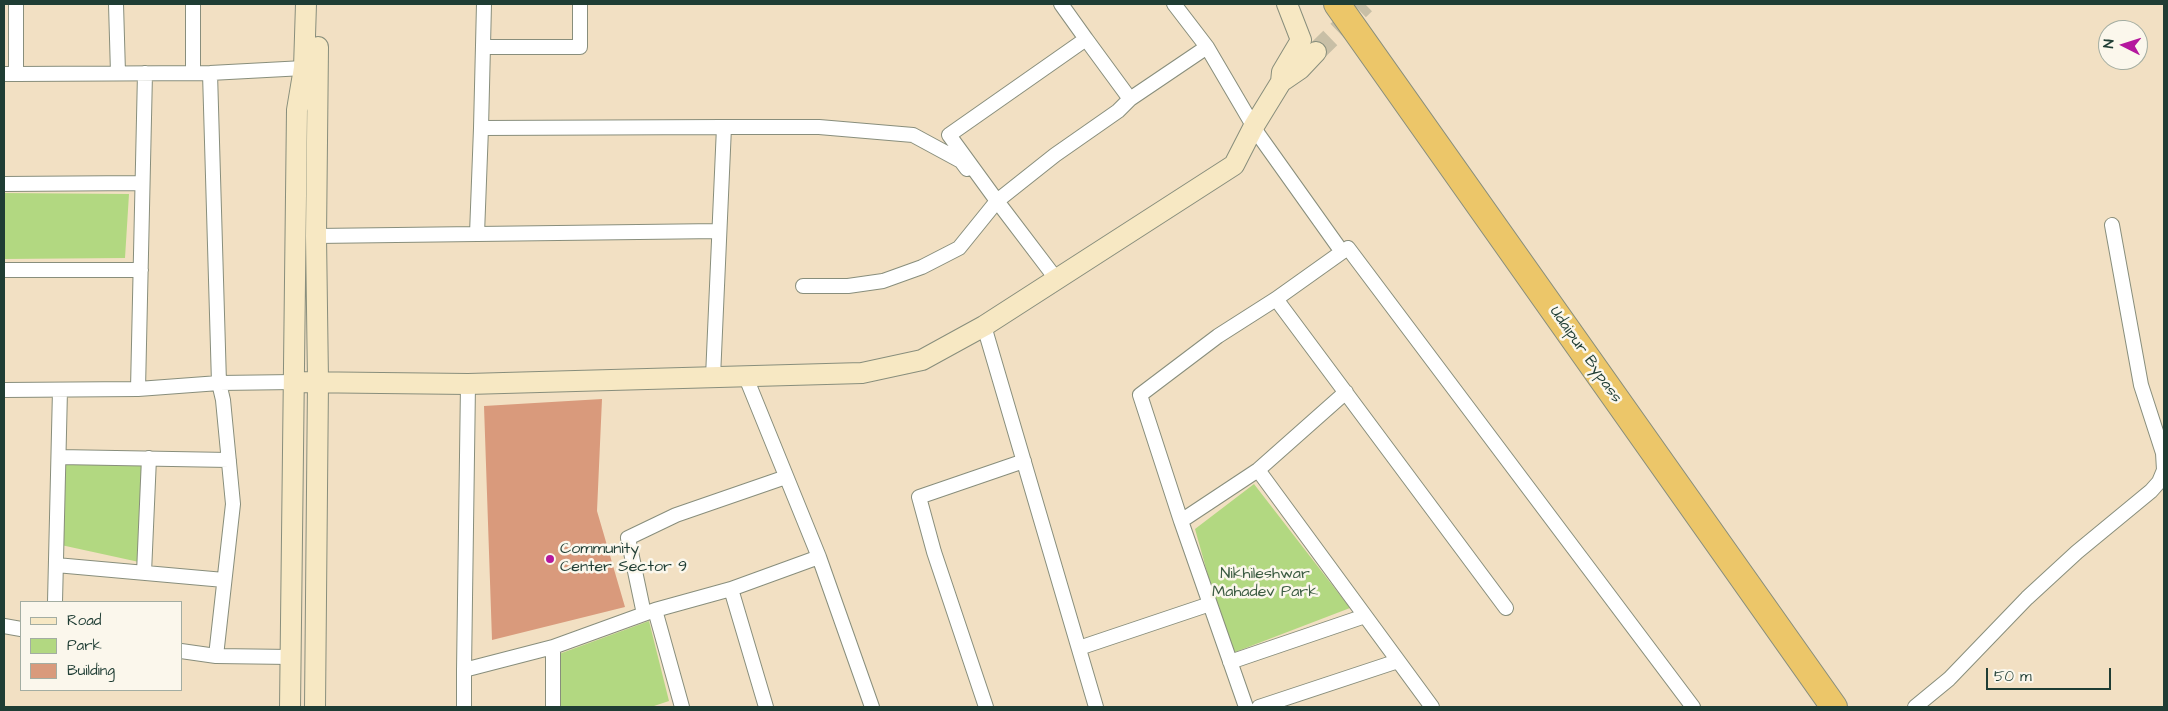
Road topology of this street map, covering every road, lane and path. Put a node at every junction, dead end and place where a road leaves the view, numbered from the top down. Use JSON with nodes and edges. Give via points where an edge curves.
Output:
{"nodes":[{"id":1,"x":16,"y":4,"type":"edge"},
{"id":2,"x":116,"y":4,"type":"edge"},
{"id":3,"x":193,"y":4,"type":"edge"},
{"id":4,"x":306,"y":4,"type":"edge"},
{"id":5,"x":319,"y":4,"type":"edge"},
{"id":6,"x":484,"y":4,"type":"edge"},
{"id":7,"x":580,"y":4,"type":"edge"},
{"id":8,"x":1061,"y":4,"type":"edge"},
{"id":9,"x":1174,"y":4,"type":"edge"},
{"id":10,"x":1287,"y":4,"type":"edge"},
{"id":11,"x":1337,"y":4,"type":"edge"},
{"id":12,"x":1086,"y":39,"type":"junction"},
{"id":13,"x":484,"y":47,"type":"junction"},
{"id":14,"x":1207,"y":47,"type":"junction"},
{"id":15,"x":1316,"y":52,"type":"tunnel mouth"},
{"id":16,"x":304,"y":68,"type":"junction"},
{"id":17,"x":210,"y":72,"type":"junction"},
{"id":18,"x":118,"y":73,"type":"junction"},
{"id":19,"x":145,"y":73,"type":"junction"},
{"id":20,"x":193,"y":73,"type":"junction"},
{"id":21,"x":10,"y":74,"type":"edge"},
{"id":22,"x":1282,"y":82,"type":"junction"},
{"id":23,"x":1130,"y":99,"type":"junction"},
{"id":24,"x":307,"y":110,"type":"junction"},
{"id":25,"x":1254,"y":126,"type":"junction"},
{"id":26,"x":481,"y":128,"type":"junction"},
{"id":27,"x":724,"y":128,"type":"junction"},
{"id":28,"x":142,"y":183,"type":"junction"},
{"id":29,"x":4,"y":184,"type":"edge"},
{"id":30,"x":997,"y":201,"type":"junction"},
{"id":31,"x":2112,"y":225,"type":"dead end"},
{"id":32,"x":719,"y":232,"type":"junction"},
{"id":33,"x":477,"y":234,"type":"junction"},
{"id":34,"x":316,"y":236,"type":"junction"},
{"id":35,"x":1342,"y":252,"type":"junction"},
{"id":36,"x":4,"y":270,"type":"edge"},
{"id":37,"x":141,"y":270,"type":"junction"},
{"id":38,"x":1057,"y":280,"type":"junction"},
{"id":39,"x":803,"y":286,"type":"dead end"},
{"id":40,"x":1276,"y":299,"type":"junction"},
{"id":41,"x":984,"y":326,"type":"junction"},
{"id":42,"x":713,"y":376,"type":"junction"},
{"id":43,"x":745,"y":376,"type":"junction"},
{"id":44,"x":318,"y":380,"type":"junction"},
{"id":45,"x":294,"y":382,"type":"junction"},
{"id":46,"x":219,"y":383,"type":"junction"},
{"id":47,"x":468,"y":384,"type":"junction"},
{"id":48,"x":138,"y":389,"type":"junction"},
{"id":49,"x":4,"y":390,"type":"edge"},
{"id":50,"x":60,"y":390,"type":"junction"},
{"id":51,"x":1346,"y":392,"type":"junction"},
{"id":52,"x":59,"y":457,"type":"junction"},
{"id":53,"x":149,"y":458,"type":"junction"},
{"id":54,"x":229,"y":460,"type":"junction"},
{"id":55,"x":1024,"y":461,"type":"junction"},
{"id":56,"x":1258,"y":470,"type":"junction"},
{"id":57,"x":786,"y":477,"type":"junction"},
{"id":58,"x":1181,"y":521,"type":"junction"},
{"id":59,"x":819,"y":557,"type":"junction"},
{"id":60,"x":56,"y":566,"type":"junction"},
{"id":61,"x":144,"y":573,"type":"junction"},
{"id":62,"x":224,"y":580,"type":"junction"},
{"id":63,"x":732,"y":589,"type":"junction"},
{"id":64,"x":55,"y":601,"type":"edge"},
{"id":65,"x":1210,"y":604,"type":"junction"},
{"id":66,"x":1506,"y":608,"type":"dead end"},
{"id":67,"x":649,"y":612,"type":"junction"},
{"id":68,"x":1365,"y":616,"type":"junction"},
{"id":69,"x":4,"y":626,"type":"edge"},
{"id":70,"x":20,"y":629,"type":"edge"},
{"id":71,"x":553,"y":647,"type":"junction"},
{"id":72,"x":1079,"y":648,"type":"junction"},
{"id":73,"x":182,"y":651,"type":"edge"},
{"id":74,"x":216,"y":656,"type":"junction"},
{"id":75,"x":291,"y":657,"type":"junction"},
{"id":76,"x":1398,"y":661,"type":"junction"},
{"id":77,"x":1230,"y":662,"type":"junction"},
{"id":78,"x":464,"y":670,"type":"junction"},
{"id":79,"x":290,"y":707,"type":"edge"},
{"id":80,"x":315,"y":707,"type":"edge"},
{"id":81,"x":464,"y":707,"type":"edge"},
{"id":82,"x":553,"y":707,"type":"edge"},
{"id":83,"x":682,"y":707,"type":"edge"},
{"id":84,"x":766,"y":707,"type":"edge"},
{"id":85,"x":872,"y":707,"type":"edge"},
{"id":86,"x":986,"y":707,"type":"edge"},
{"id":87,"x":1096,"y":707,"type":"edge"},
{"id":88,"x":1246,"y":707,"type":"edge"},
{"id":89,"x":1260,"y":707,"type":"edge"},
{"id":90,"x":1432,"y":707,"type":"edge"},
{"id":91,"x":1693,"y":707,"type":"edge"},
{"id":92,"x":1834,"y":707,"type":"edge"},
{"id":93,"x":1915,"y":707,"type":"edge"}],
"edges":[{"from":1,"to":21,"type":"street"},
{"from":2,"to":18,"type":"street"},
{"from":3,"to":20,"type":"street"},
{"from":4,"to":16,"type":"street"},
{"from":5,"to":24,"type":"street"},
{"from":6,"to":13,"type":"street"},
{"from":7,"to":13,"type":"street","via":[[580,47]]},
{"from":8,"to":12,"type":"street"},
{"from":9,"to":14,"type":"street"},
{"from":10,"to":22,"type":"street","via":[[1301,40],[1282,72]]},
{"from":11,"to":92,"type":"highway","name":"Udaipur Bypass"},
{"from":12,"to":23,"type":"street"},
{"from":12,"to":30,"type":"street","via":[[949,135]]},
{"from":13,"to":26,"type":"street"},
{"from":14,"to":23,"type":"street"},
{"from":14,"to":25,"type":"street"},
{"from":15,"to":22,"type":"street"},
{"from":16,"to":17,"type":"street"},
{"from":16,"to":24,"type":"street"},
{"from":17,"to":20,"type":"street"},
{"from":17,"to":46,"type":"street"},
{"from":18,"to":19,"type":"street"},
{"from":18,"to":21,"type":"street"},
{"from":19,"to":20,"type":"street"},
{"from":19,"to":28,"type":"street"},
{"from":22,"to":25,"type":"street"},
{"from":23,"to":30,"type":"street"},
{"from":24,"to":34,"type":"street"},
{"from":24,"to":45,"type":"street"},
{"from":25,"to":35,"type":"street"},
{"from":25,"to":38,"type":"street","via":[[1234,165]]},
{"from":26,"to":27,"type":"street"},
{"from":26,"to":33,"type":"street"},
{"from":27,"to":30,"type":"street","via":[[819,127],[913,135],[961,161]]},
{"from":27,"to":32,"type":"street"},
{"from":28,"to":29,"type":"street"},
{"from":28,"to":37,"type":"street"},
{"from":30,"to":38,"type":"street"},
{"from":30,"to":39,"type":"street","via":[[959,248],[922,267],[883,280],[848,286]]},
{"from":31,"to":93,"type":"street","via":[[2141,385],[2163,453],[2164,470],[2151,491],[2077,552],[2027,598],[1949,680]]},
{"from":32,"to":33,"type":"street"},
{"from":32,"to":42,"type":"street"},
{"from":33,"to":34,"type":"street"},
{"from":34,"to":44,"type":"street"},
{"from":35,"to":40,"type":"street"},
{"from":35,"to":91,"type":"street","via":[[1348,248]]},
{"from":36,"to":37,"type":"street"},
{"from":37,"to":48,"type":"street"},
{"from":38,"to":41,"type":"street"},
{"from":40,"to":51,"type":"street"},
{"from":40,"to":58,"type":"street","via":[[1218,336],[1140,395]]},
{"from":41,"to":43,"type":"street","via":[[922,360],[870,371]]},
{"from":41,"to":55,"type":"street"},
{"from":42,"to":43,"type":"street"},
{"from":42,"to":47,"type":"street"},
{"from":43,"to":57,"type":"street"},
{"from":44,"to":45,"type":"street"},
{"from":44,"to":47,"type":"street"},
{"from":44,"to":80,"type":"street"},
{"from":45,"to":46,"type":"street"},
{"from":45,"to":75,"type":"street"},
{"from":46,"to":48,"type":"street"},
{"from":46,"to":54,"type":"street"},
{"from":47,"to":78,"type":"street"},
{"from":48,"to":50,"type":"street"},
{"from":49,"to":50,"type":"street"},
{"from":50,"to":52,"type":"street"},
{"from":51,"to":56,"type":"street"},
{"from":51,"to":66,"type":"street"},
{"from":52,"to":53,"type":"street"},
{"from":52,"to":60,"type":"street"},
{"from":53,"to":54,"type":"street"},
{"from":53,"to":61,"type":"street"},
{"from":54,"to":62,"type":"street","via":[[233,504]]},
{"from":55,"to":72,"type":"street"},
{"from":55,"to":86,"type":"street","via":[[919,498]]},
{"from":56,"to":58,"type":"street"},
{"from":56,"to":68,"type":"street"},
{"from":57,"to":59,"type":"street"},
{"from":57,"to":67,"type":"street","via":[[676,514],[628,538]]},
{"from":58,"to":65,"type":"street"},
{"from":59,"to":63,"type":"street"},
{"from":59,"to":85,"type":"street"},
{"from":60,"to":61,"type":"street"},
{"from":60,"to":64,"type":"street"},
{"from":61,"to":62,"type":"street"},
{"from":62,"to":74,"type":"street"},
{"from":63,"to":67,"type":"street"},
{"from":63,"to":84,"type":"street"},
{"from":65,"to":72,"type":"street"},
{"from":65,"to":77,"type":"street"},
{"from":67,"to":71,"type":"street"},
{"from":67,"to":83,"type":"street"},
{"from":68,"to":76,"type":"street"},
{"from":68,"to":77,"type":"street"},
{"from":69,"to":70,"type":"street"},
{"from":71,"to":78,"type":"street"},
{"from":71,"to":82,"type":"street"},
{"from":72,"to":87,"type":"street"},
{"from":73,"to":74,"type":"street"},
{"from":74,"to":75,"type":"street"},
{"from":75,"to":79,"type":"street"},
{"from":76,"to":89,"type":"street"},
{"from":76,"to":90,"type":"street"},
{"from":77,"to":88,"type":"street"},
{"from":78,"to":81,"type":"street"}]}
